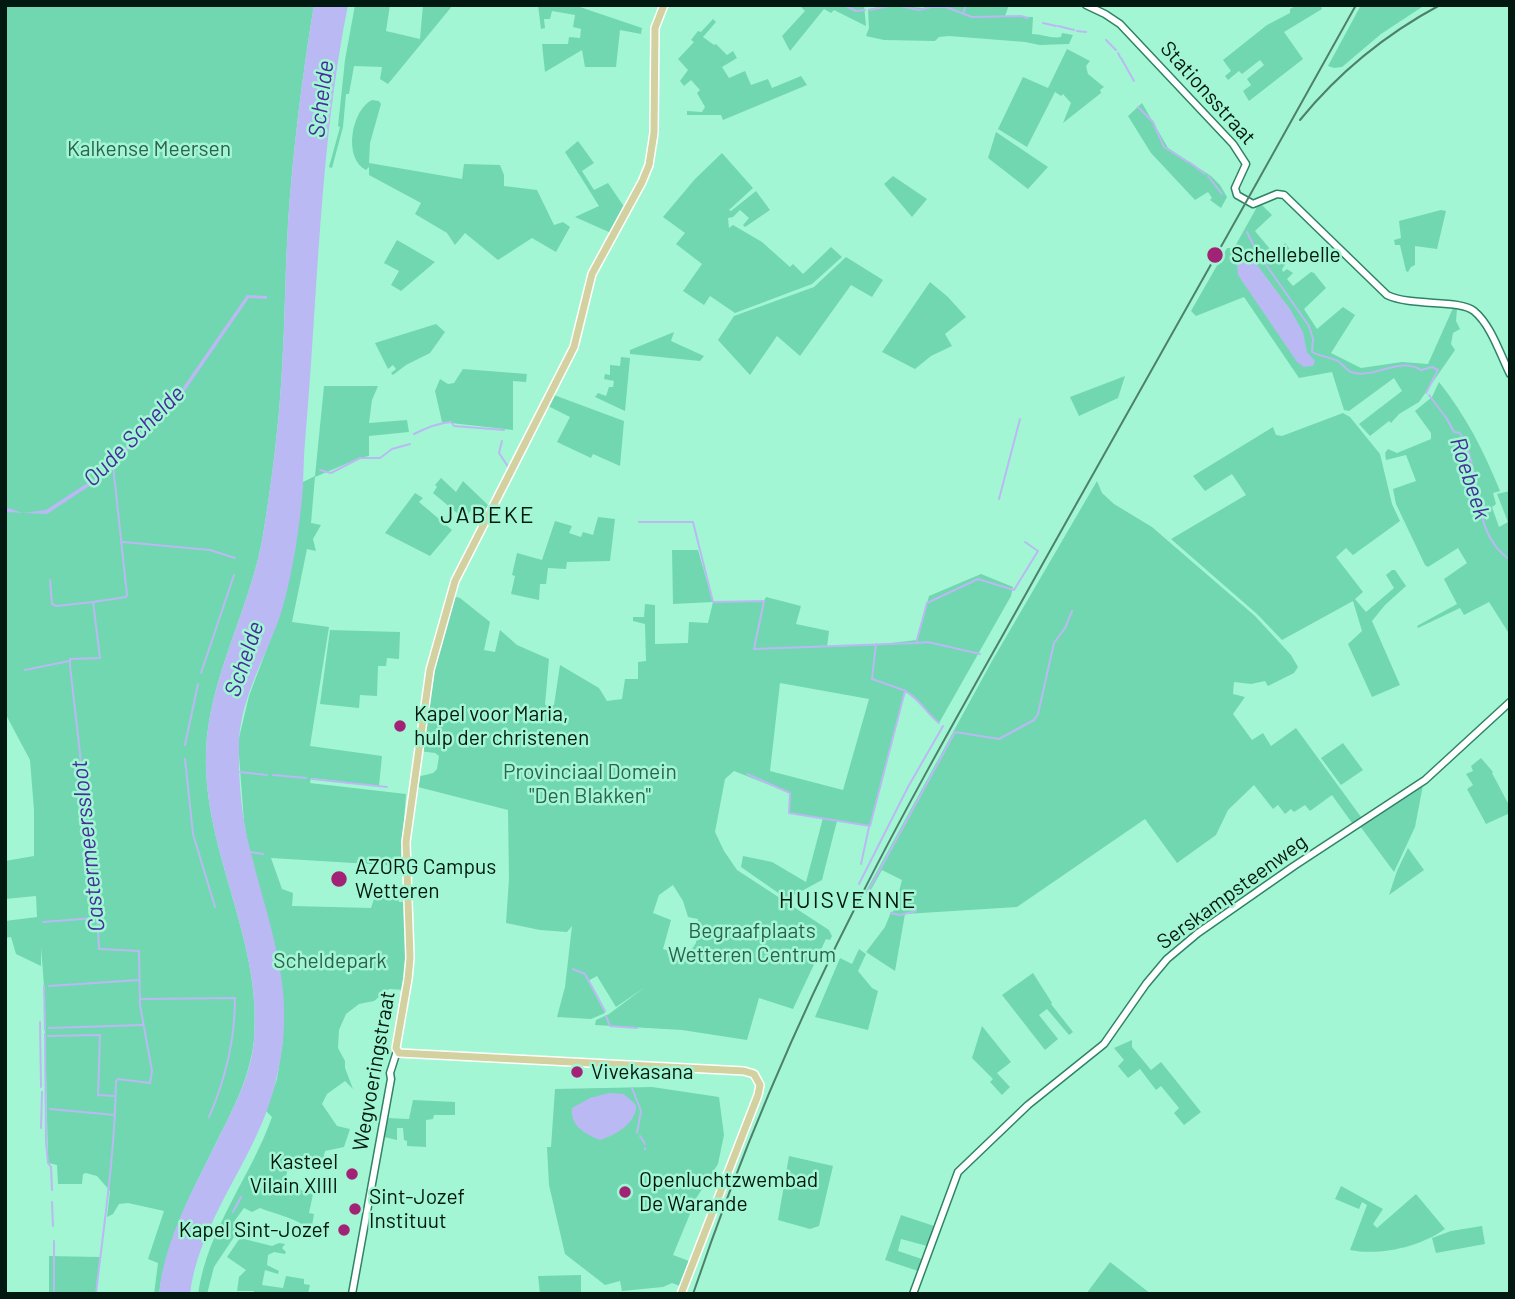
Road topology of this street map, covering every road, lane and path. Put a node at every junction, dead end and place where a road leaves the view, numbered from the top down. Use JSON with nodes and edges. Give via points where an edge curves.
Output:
{"nodes":[{"id":1,"x":664,"y":5,"type":"edge"},
{"id":2,"x":1086,"y":5,"type":"edge"},
{"id":3,"x":1510,"y":374,"type":"edge"},
{"id":4,"x":1510,"y":702,"type":"edge"},
{"id":5,"x":397,"y":1051,"type":"junction"},
{"id":6,"x":352,"y":1294,"type":"edge"},
{"id":7,"x":681,"y":1294,"type":"edge"},
{"id":8,"x":913,"y":1294,"type":"edge"}],
"edges":[{"from":1,"to":5,"type":"main road","name":"Wegvoeringstraat","via":[[655,28],[654,133],[649,165],[592,275],[574,347],[460,571],[426,686],[407,835],[410,958]]},
{"from":2,"to":3,"type":"street","name":"Stationsstraat","via":[[1120,24],[1237,149],[1246,164],[1234,190],[1238,197],[1253,204],[1284,195],[1387,295],[1414,303],[1459,305],[1476,313]]},
{"from":4,"to":8,"type":"street","name":"Serskampsteenweg","via":[[1430,776],[1198,933],[1167,959],[1104,1044],[1028,1105],[954,1177]]},
{"from":5,"to":6,"type":"street","name":"Wegvoeringstraat"},
{"from":5,"to":7,"type":"main road","via":[[752,1073],[760,1085],[758,1095]]}]}
